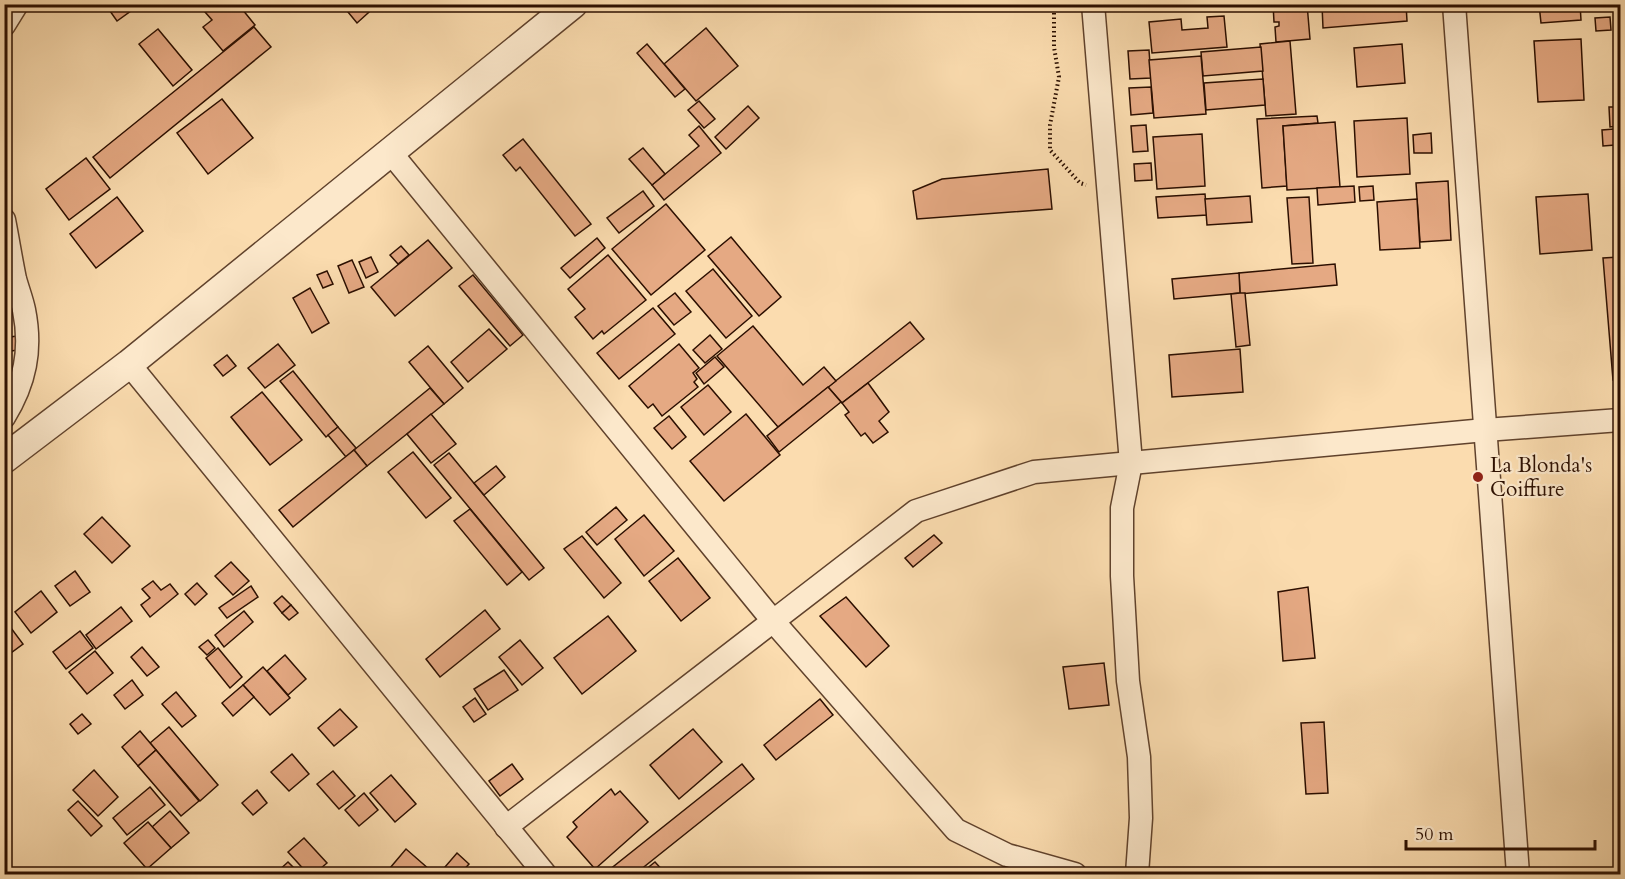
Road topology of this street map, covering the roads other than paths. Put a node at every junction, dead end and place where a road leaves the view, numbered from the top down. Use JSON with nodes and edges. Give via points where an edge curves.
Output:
{"nodes":[{"id":1,"x":16,"y":4,"type":"edge"},
{"id":2,"x":573,"y":4,"type":"edge"},
{"id":3,"x":1093,"y":4,"type":"edge"},
{"id":4,"x":1454,"y":4,"type":"edge"},
{"id":5,"x":4,"y":25,"type":"edge"},
{"id":6,"x":391,"y":153,"type":"junction"},
{"id":7,"x":4,"y":220,"type":"edge"},
{"id":8,"x":129,"y":364,"type":"junction"},
{"id":9,"x":4,"y":417,"type":"edge"},
{"id":10,"x":1620,"y":420,"type":"edge"},
{"id":11,"x":1485,"y":430,"type":"junction"},
{"id":12,"x":4,"y":459,"type":"edge"},
{"id":13,"x":1131,"y":463,"type":"junction"},
{"id":14,"x":774,"y":621,"type":"junction"},
{"id":15,"x":506,"y":827,"type":"junction"},
{"id":16,"x":545,"y":874,"type":"edge"},
{"id":17,"x":1076,"y":874,"type":"edge"},
{"id":18,"x":1137,"y":874,"type":"edge"},
{"id":19,"x":1518,"y":874,"type":"edge"}],
"edges":[{"from":1,"to":5,"type":"street"},
{"from":2,"to":6,"type":"street"},
{"from":3,"to":13,"type":"street"},
{"from":4,"to":11,"type":"street"},
{"from":6,"to":8,"type":"street"},
{"from":6,"to":14,"type":"street"},
{"from":7,"to":9,"type":"street","via":[[27,335],[26,370]]},
{"from":8,"to":12,"type":"street"},
{"from":8,"to":15,"type":"street"},
{"from":10,"to":11,"type":"street"},
{"from":11,"to":13,"type":"street"},
{"from":11,"to":19,"type":"street"},
{"from":13,"to":14,"type":"street","via":[[1034,472],[916,511]]},
{"from":13,"to":18,"type":"street","via":[[1122,508],[1122,576],[1128,681],[1139,757],[1142,818]]},
{"from":14,"to":15,"type":"street"},
{"from":14,"to":17,"type":"street","via":[[957,830],[1007,855]]},
{"from":15,"to":16,"type":"street"}]}
